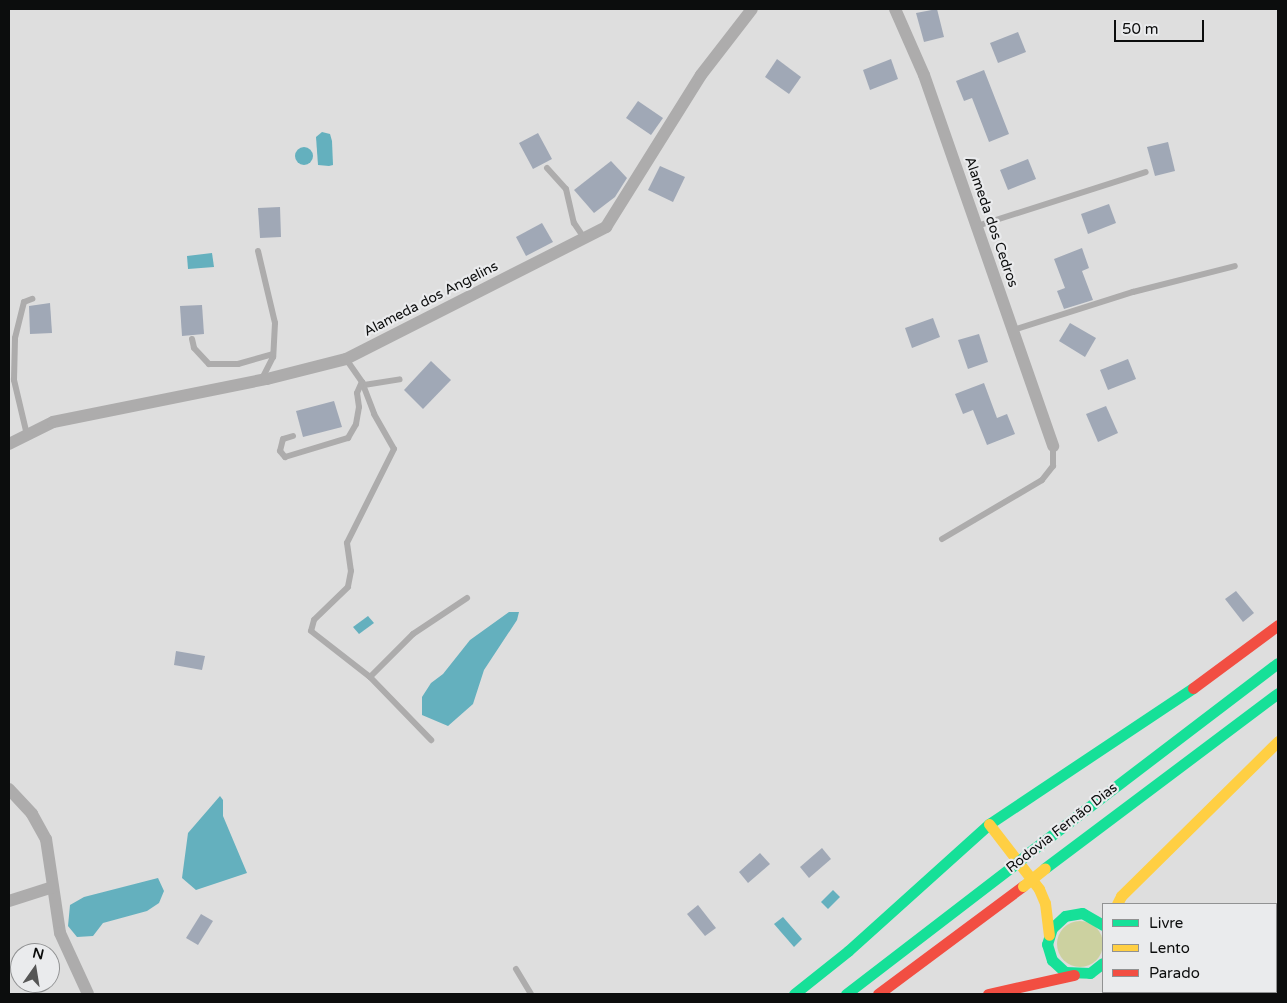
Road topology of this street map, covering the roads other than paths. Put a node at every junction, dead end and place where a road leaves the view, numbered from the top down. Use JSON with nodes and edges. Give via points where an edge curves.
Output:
{"nodes":[{"id":1,"x":752,"y":9,"type":"edge"},
{"id":2,"x":895,"y":9,"type":"edge"},
{"id":3,"x":547,"y":168,"type":"dead end"},
{"id":4,"x":1146,"y":172,"type":"dead end"},
{"id":5,"x":976,"y":226,"type":"junction"},
{"id":6,"x":584,"y":238,"type":"junction"},
{"id":7,"x":258,"y":251,"type":"dead end"},
{"id":8,"x":1235,"y":266,"type":"dead end"},
{"id":9,"x":32,"y":299,"type":"dead end"},
{"id":10,"x":1013,"y":330,"type":"junction"},
{"id":11,"x":192,"y":339,"type":"dead end"},
{"id":12,"x":273,"y":354,"type":"junction"},
{"id":13,"x":346,"y":358,"type":"junction"},
{"id":14,"x":261,"y":380,"type":"junction"},
{"id":15,"x":400,"y":380,"type":"dead end"},
{"id":16,"x":362,"y":382,"type":"junction"},
{"id":17,"x":27,"y":435,"type":"junction"},
{"id":18,"x":293,"y":436,"type":"dead end"},
{"id":19,"x":9,"y":444,"type":"edge"},
{"id":20,"x":1053,"y":446,"type":"joint"},
{"id":21,"x":942,"y":539,"type":"dead end"},
{"id":22,"x":467,"y":598,"type":"dead end"},
{"id":23,"x":1278,"y":625,"type":"edge"},
{"id":24,"x":1278,"y":663,"type":"edge"},
{"id":25,"x":370,"y":676,"type":"junction"},
{"id":26,"x":1278,"y":693,"type":"edge"},
{"id":27,"x":431,"y":740,"type":"dead end"},
{"id":28,"x":1278,"y":741,"type":"edge"},
{"id":29,"x":9,"y":789,"type":"edge"},
{"id":30,"x":989,"y":824,"type":"junction"},
{"id":31,"x":54,"y":887,"type":"junction"},
{"id":32,"x":1039,"y":889,"type":"junction"},
{"id":33,"x":9,"y":901,"type":"edge"},
{"id":34,"x":1118,"y":903,"type":"edge"},
{"id":35,"x":1073,"y":913,"type":"junction"},
{"id":36,"x":1102,"y":924,"type":"edge"},
{"id":37,"x":1049,"y":935,"type":"junction"},
{"id":38,"x":1102,"y":964,"type":"edge"},
{"id":39,"x":516,"y":969,"type":"dead end"},
{"id":40,"x":1090,"y":973,"type":"junction"},
{"id":41,"x":1102,"y":974,"type":"edge"},
{"id":42,"x":1074,"y":975,"type":"junction"},
{"id":43,"x":88,"y":994,"type":"edge"},
{"id":44,"x":531,"y":994,"type":"edge"},
{"id":45,"x":794,"y":994,"type":"edge"},
{"id":46,"x":846,"y":994,"type":"edge"},
{"id":47,"x":878,"y":994,"type":"edge"},
{"id":48,"x":988,"y":994,"type":"edge"}],
"edges":[{"from":1,"to":6,"type":"street","name":"Alameda dos Angelins","via":[[701,75],[606,227]]},
{"from":2,"to":5,"type":"street","name":"Alameda dos Cedros","via":[[924,75]]},
{"from":3,"to":6,"type":"lane","via":[[566,189],[574,223]]},
{"from":4,"to":5,"type":"lane"},
{"from":5,"to":10,"type":"street","name":"Alameda dos Cedros"},
{"from":6,"to":13,"type":"street","name":"Alameda dos Angelins"},
{"from":7,"to":12,"type":"lane","via":[[275,323]]},
{"from":8,"to":10,"type":"lane","via":[[1132,292]]},
{"from":9,"to":17,"type":"lane","via":[[24,302],[15,338],[14,380]]},
{"from":10,"to":20,"type":"street","name":"Alameda dos Cedros"},
{"from":11,"to":12,"type":"lane","via":[[194,348],[209,364],[238,364]]},
{"from":12,"to":14,"type":"lane"},
{"from":13,"to":14,"type":"street","name":"Alameda dos Angelins"},
{"from":13,"to":16,"type":"lane"},
{"from":14,"to":17,"type":"street","name":"Alameda dos Angelins","via":[[53,422]]},
{"from":15,"to":16,"type":"lane","via":[[364,385]]},
{"from":16,"to":18,"type":"lane","via":[[357,393],[356,424],[348,438],[285,457],[280,451],[283,440]]},
{"from":16,"to":25,"type":"lane","via":[[374,414],[394,449],[347,543],[351,572],[348,588],[314,620],[311,632]]},
{"from":17,"to":19,"type":"street","name":"Alameda dos Angelins"},
{"from":20,"to":21,"type":"lane","via":[[1053,466],[1042,480]]},
{"from":22,"to":25,"type":"lane","via":[[413,634]]},
{"from":23,"to":30,"type":"main road","via":[[1222,668]]},
{"from":24,"to":46,"type":"main road","name":"Rodovia Fernão Dias","bridge":true},
{"from":25,"to":27,"type":"lane"},
{"from":26,"to":47,"type":"main road","name":"Rodovia Fernão Dias","bridge":true},
{"from":28,"to":34,"type":"main road"},
{"from":29,"to":31,"type":"street","via":[[32,814],[46,840]]},
{"from":30,"to":32,"type":"main road"},
{"from":30,"to":45,"type":"main road","via":[[848,952]]},
{"from":31,"to":33,"type":"street"},
{"from":31,"to":43,"type":"street","via":[[60,933]]},
{"from":32,"to":35,"type":"main road"},
{"from":32,"to":37,"type":"main road","via":[[1045,903]]},
{"from":35,"to":36,"type":"main road","via":[[1090,915]]},
{"from":35,"to":37,"type":"main road","via":[[1058,921]]},
{"from":37,"to":42,"type":"main road","via":[[1052,960]]},
{"from":38,"to":40,"type":"main road"},
{"from":39,"to":44,"type":"lane"},
{"from":40,"to":41,"type":"main road"},
{"from":40,"to":42,"type":"main road"},
{"from":42,"to":48,"type":"main road"}]}
